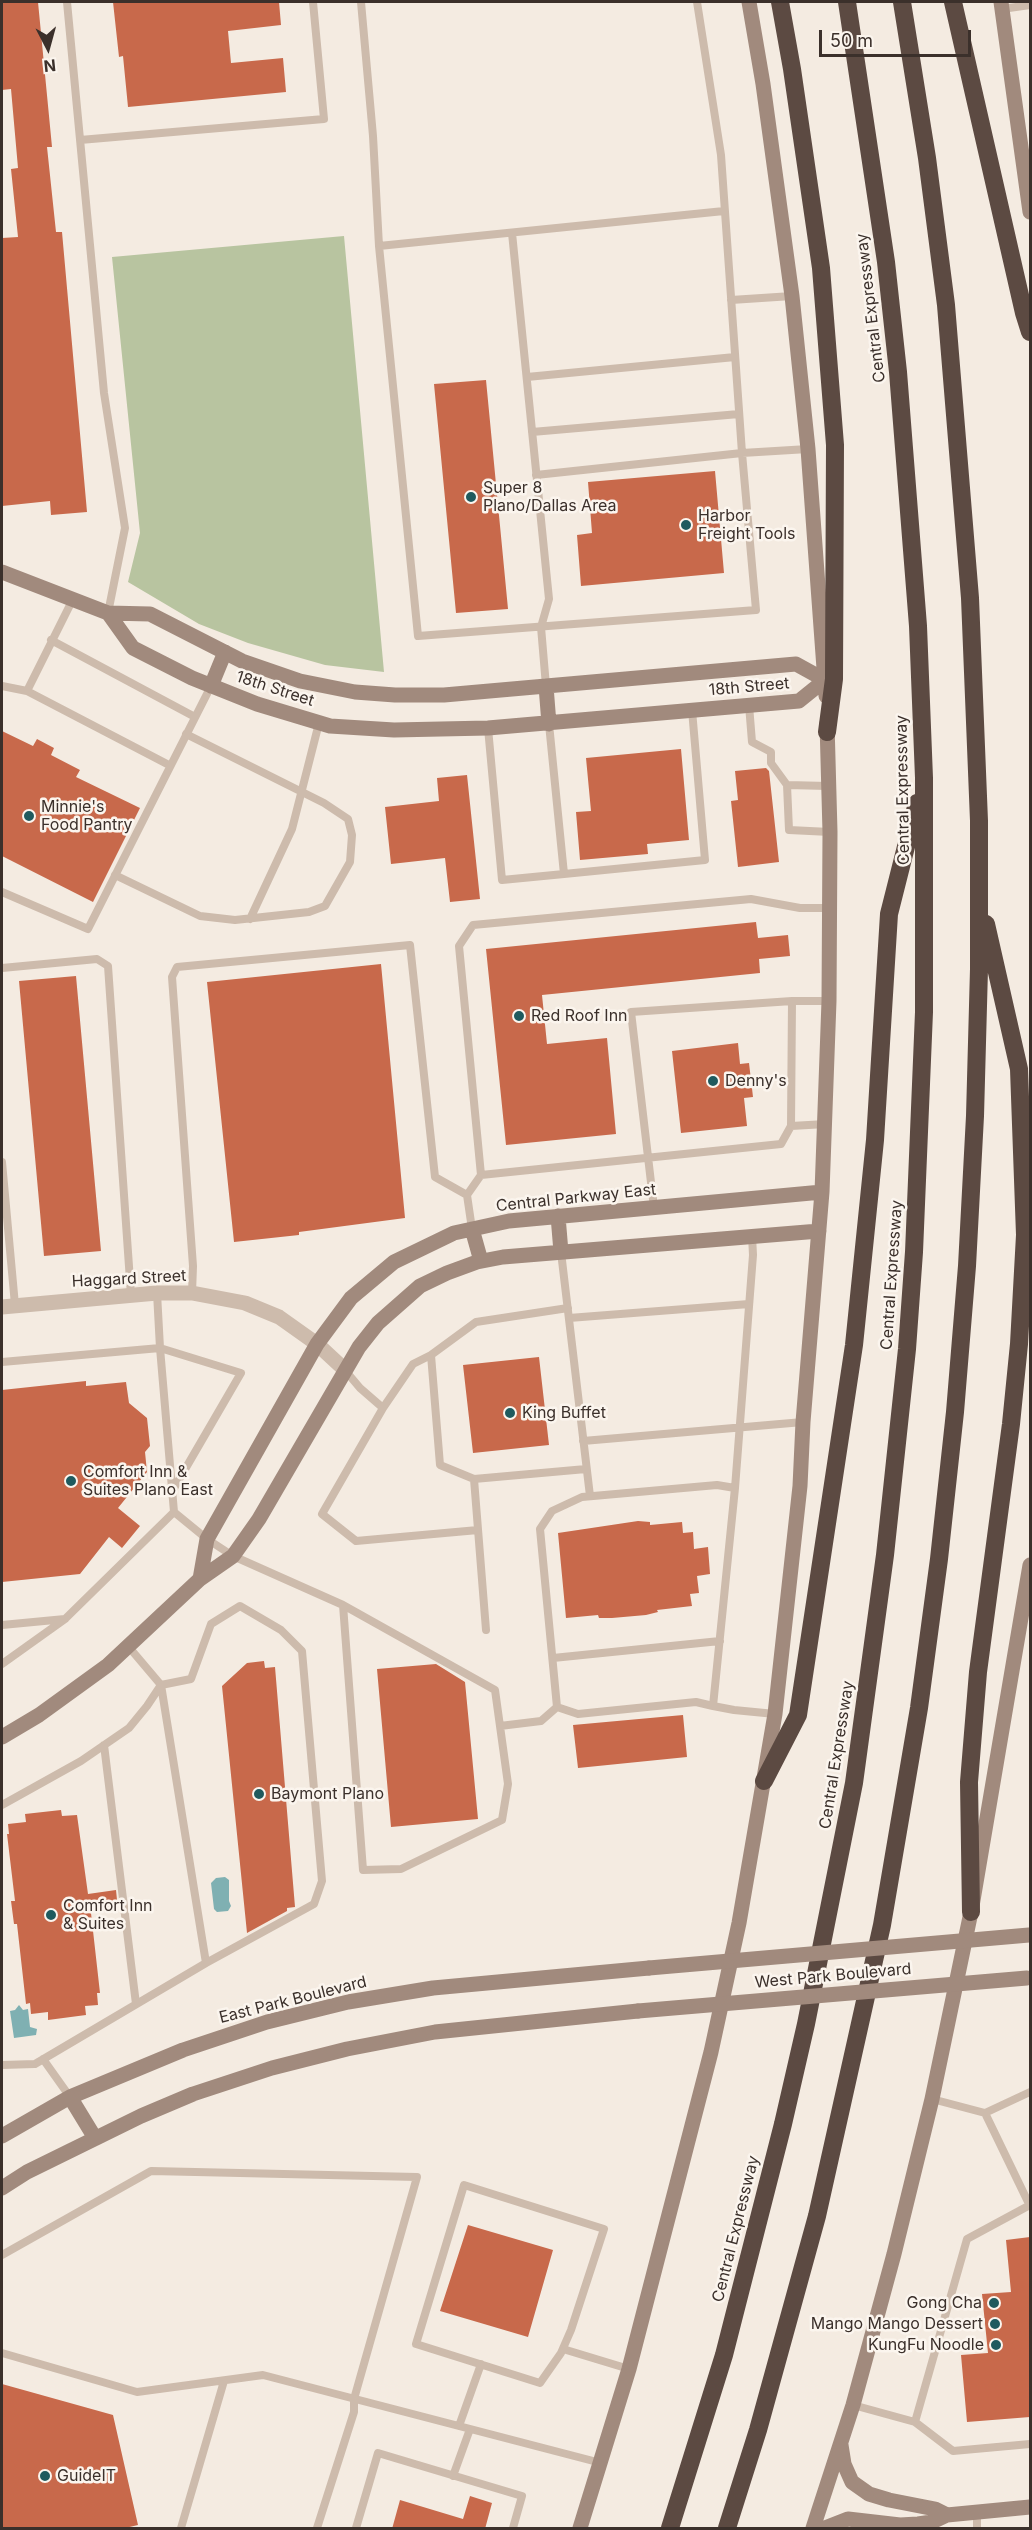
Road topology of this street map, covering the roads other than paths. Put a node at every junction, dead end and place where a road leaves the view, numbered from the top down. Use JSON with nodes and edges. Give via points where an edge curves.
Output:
{"nodes":[{"id":1,"x":67,"y":2,"type":"edge"},
{"id":2,"x":313,"y":2,"type":"edge"},
{"id":3,"x":361,"y":2,"type":"edge"},
{"id":4,"x":697,"y":2,"type":"edge"},
{"id":5,"x":748,"y":2,"type":"edge"},
{"id":6,"x":780,"y":2,"type":"edge"},
{"id":7,"x":847,"y":2,"type":"edge"},
{"id":8,"x":902,"y":2,"type":"edge"},
{"id":9,"x":953,"y":2,"type":"edge"},
{"id":10,"x":1002,"y":5,"type":"edge"},
{"id":11,"x":1030,"y":5,"type":"edge"},
{"id":12,"x":1024,"y":122,"type":"edge"},
{"id":13,"x":80,"y":140,"type":"junction"},
{"id":14,"x":724,"y":211,"type":"junction"},
{"id":15,"x":1030,"y":212,"type":"edge"},
{"id":16,"x":512,"y":232,"type":"junction"},
{"id":17,"x":379,"y":246,"type":"junction"},
{"id":18,"x":792,"y":296,"type":"junction"},
{"id":19,"x":731,"y":300,"type":"junction"},
{"id":20,"x":1030,"y":332,"type":"edge"},
{"id":21,"x":735,"y":357,"type":"junction"},
{"id":22,"x":527,"y":377,"type":"junction"},
{"id":23,"x":740,"y":414,"type":"junction"},
{"id":24,"x":532,"y":432,"type":"junction"},
{"id":25,"x":808,"y":449,"type":"junction"},
{"id":26,"x":742,"y":453,"type":"junction"},
{"id":27,"x":536,"y":475,"type":"junction"},
{"id":28,"x":2,"y":572,"type":"edge"},
{"id":29,"x":73,"y":599,"type":"junction"},
{"id":30,"x":108,"y":613,"type":"junction"},
{"id":31,"x":541,"y":627,"type":"junction"},
{"id":32,"x":51,"y":640,"type":"junction"},
{"id":33,"x":225,"y":652,"type":"junction"},
{"id":34,"x":825,"y":680,"type":"junction"},
{"id":35,"x":2,"y":686,"type":"edge"},
{"id":36,"x":211,"y":686,"type":"junction"},
{"id":37,"x":546,"y":686,"type":"junction"},
{"id":38,"x":27,"y":691,"type":"junction"},
{"id":39,"x":749,"y":705,"type":"junction"},
{"id":40,"x":692,"y":710,"type":"junction"},
{"id":41,"x":195,"y":717,"type":"junction"},
{"id":42,"x":319,"y":723,"type":"junction"},
{"id":43,"x":549,"y":724,"type":"junction"},
{"id":44,"x":488,"y":728,"type":"junction"},
{"id":45,"x":827,"y":732,"type":"junction"},
{"id":46,"x":186,"y":734,"type":"junction"},
{"id":47,"x":169,"y":765,"type":"junction"},
{"id":48,"x":924,"y":778,"type":"junction"},
{"id":49,"x":787,"y":785,"type":"junction"},
{"id":50,"x":828,"y":786,"type":"junction"},
{"id":51,"x":302,"y":792,"type":"junction"},
{"id":52,"x":830,"y":832,"type":"junction"},
{"id":53,"x":564,"y":874,"type":"junction"},
{"id":54,"x":115,"y":875,"type":"junction"},
{"id":55,"x":2,"y":892,"type":"edge"},
{"id":56,"x":979,"y":895,"type":"junction"},
{"id":57,"x":829,"y":908,"type":"junction"},
{"id":58,"x":250,"y":919,"type":"junction"},
{"id":59,"x":2,"y":968,"type":"edge"},
{"id":60,"x":792,"y":1001,"type":"junction"},
{"id":61,"x":829,"y":1001,"type":"junction"},
{"id":62,"x":826,"y":1124,"type":"junction"},
{"id":63,"x":791,"y":1126,"type":"junction"},
{"id":64,"x":647,"y":1160,"type":"junction"},
{"id":65,"x":2,"y":1162,"type":"edge"},
{"id":66,"x":481,"y":1175,"type":"junction"},
{"id":67,"x":822,"y":1192,"type":"junction"},
{"id":68,"x":467,"y":1195,"type":"junction"},
{"id":69,"x":654,"y":1208,"type":"junction"},
{"id":70,"x":558,"y":1216,"type":"junction"},
{"id":71,"x":472,"y":1229,"type":"junction"},
{"id":72,"x":819,"y":1231,"type":"junction"},
{"id":73,"x":752,"y":1236,"type":"junction"},
{"id":74,"x":561,"y":1252,"type":"junction"},
{"id":75,"x":481,"y":1261,"type":"junction"},
{"id":76,"x":157,"y":1293,"type":"junction"},
{"id":77,"x":192,"y":1293,"type":"junction"},
{"id":78,"x":132,"y":1295,"type":"junction"},
{"id":79,"x":749,"y":1304,"type":"junction"},
{"id":80,"x":8,"y":1306,"type":"edge"},
{"id":81,"x":568,"y":1308,"type":"junction"},
{"id":82,"x":569,"y":1318,"type":"junction"},
{"id":83,"x":317,"y":1344,"type":"junction"},
{"id":84,"x":160,"y":1348,"type":"junction"},
{"id":85,"x":431,"y":1355,"type":"junction"},
{"id":86,"x":2,"y":1362,"type":"edge"},
{"id":87,"x":344,"y":1369,"type":"junction"},
{"id":88,"x":383,"y":1408,"type":"junction"},
{"id":89,"x":803,"y":1422,"type":"junction"},
{"id":90,"x":740,"y":1426,"type":"junction"},
{"id":91,"x":583,"y":1441,"type":"junction"},
{"id":92,"x":586,"y":1469,"type":"junction"},
{"id":93,"x":474,"y":1479,"type":"junction"},
{"id":94,"x":735,"y":1488,"type":"junction"},
{"id":95,"x":173,"y":1491,"type":"junction"},
{"id":96,"x":590,"y":1496,"type":"junction"},
{"id":97,"x":174,"y":1512,"type":"junction"},
{"id":98,"x":478,"y":1530,"type":"junction"},
{"id":99,"x":207,"y":1539,"type":"junction"},
{"id":100,"x":232,"y":1556,"type":"junction"},
{"id":101,"x":1030,"y":1565,"type":"edge"},
{"id":102,"x":200,"y":1579,"type":"junction"},
{"id":103,"x":343,"y":1605,"type":"junction"},
{"id":104,"x":65,"y":1619,"type":"junction"},
{"id":105,"x":2,"y":1625,"type":"edge"},
{"id":106,"x":486,"y":1630,"type":"dead end"},
{"id":107,"x":720,"y":1641,"type":"junction"},
{"id":108,"x":128,"y":1646,"type":"junction"},
{"id":109,"x":553,"y":1659,"type":"junction"},
{"id":110,"x":2,"y":1664,"type":"edge"},
{"id":111,"x":160,"y":1685,"type":"junction"},
{"id":112,"x":714,"y":1706,"type":"junction"},
{"id":113,"x":558,"y":1707,"type":"junction"},
{"id":114,"x":775,"y":1714,"type":"junction"},
{"id":115,"x":500,"y":1726,"type":"junction"},
{"id":116,"x":2,"y":1737,"type":"edge"},
{"id":117,"x":104,"y":1745,"type":"junction"},
{"id":118,"x":764,"y":1781,"type":"junction"},
{"id":119,"x":2,"y":1805,"type":"edge"},
{"id":120,"x":970,"y":1912,"type":"junction"},
{"id":121,"x":1030,"y":1935,"type":"edge"},
{"id":122,"x":206,"y":1963,"type":"junction"},
{"id":123,"x":649,"y":1968,"type":"joint"},
{"id":124,"x":1029,"y":1978,"type":"edge"},
{"id":125,"x":136,"y":2004,"type":"junction"},
{"id":126,"x":43,"y":2059,"type":"junction"},
{"id":127,"x":2,"y":2066,"type":"edge"},
{"id":128,"x":1030,"y":2092,"type":"edge"},
{"id":129,"x":70,"y":2097,"type":"junction"},
{"id":130,"x":932,"y":2099,"type":"junction"},
{"id":131,"x":985,"y":2113,"type":"junction"},
{"id":132,"x":2,"y":2136,"type":"edge"},
{"id":133,"x":94,"y":2138,"type":"junction"},
{"id":134,"x":2,"y":2188,"type":"edge"},
{"id":135,"x":1030,"y":2205,"type":"edge"},
{"id":136,"x":2,"y":2255,"type":"edge"},
{"id":137,"x":563,"y":2349,"type":"junction"},
{"id":138,"x":2,"y":2354,"type":"edge"},
{"id":139,"x":481,"y":2364,"type":"junction"},
{"id":140,"x":629,"y":2369,"type":"junction"},
{"id":141,"x":224,"y":2381,"type":"junction"},
{"id":142,"x":354,"y":2399,"type":"junction"},
{"id":143,"x":853,"y":2405,"type":"junction"},
{"id":144,"x":915,"y":2422,"type":"junction"},
{"id":145,"x":459,"y":2426,"type":"junction"},
{"id":146,"x":470,"y":2429,"type":"junction"},
{"id":147,"x":841,"y":2441,"type":"junction"},
{"id":148,"x":1030,"y":2444,"type":"edge"},
{"id":149,"x":601,"y":2463,"type":"junction"},
{"id":150,"x":453,"y":2476,"type":"junction"},
{"id":151,"x":1030,"y":2507,"type":"edge"},
{"id":152,"x":977,"y":2512,"type":"junction"},
{"id":153,"x":948,"y":2515,"type":"junction"},
{"id":154,"x":181,"y":2529,"type":"edge"},
{"id":155,"x":317,"y":2529,"type":"edge"},
{"id":156,"x":356,"y":2529,"type":"edge"},
{"id":157,"x":513,"y":2529,"type":"edge"},
{"id":158,"x":580,"y":2529,"type":"edge"},
{"id":159,"x":670,"y":2529,"type":"edge"},
{"id":160,"x":727,"y":2529,"type":"edge"},
{"id":161,"x":813,"y":2529,"type":"edge"},
{"id":162,"x":825,"y":2529,"type":"edge"},
{"id":163,"x":977,"y":2529,"type":"edge"}],
"edges":[{"from":1,"to":13,"type":"lane"},
{"from":2,"to":13,"type":"lane","via":[[324,119]]},
{"from":3,"to":17,"type":"lane"},
{"from":4,"to":14,"type":"lane","via":[[721,155]]},
{"from":5,"to":18,"type":"main road"},
{"from":6,"to":45,"type":"highway","via":[[821,268],[836,445],[834,680]]},
{"from":7,"to":48,"type":"highway","name":"Central Expressway","via":[[885,251],[898,372],[918,626]]},
{"from":8,"to":56,"type":"highway","via":[[954,379],[974,662]]},
{"from":9,"to":20,"type":"highway"},
{"from":10,"to":11,"type":"lane"},
{"from":10,"to":12,"type":"main road"},
{"from":12,"to":15,"type":"main road"},
{"from":13,"to":30,"type":"lane","via":[[104,393],[125,528]]},
{"from":14,"to":16,"type":"lane"},
{"from":14,"to":19,"type":"lane"},
{"from":16,"to":17,"type":"lane"},
{"from":16,"to":22,"type":"lane"},
{"from":17,"to":31,"type":"lane","via":[[418,636]]},
{"from":18,"to":19,"type":"lane"},
{"from":18,"to":25,"type":"main road"},
{"from":19,"to":21,"type":"lane"},
{"from":21,"to":22,"type":"lane"},
{"from":21,"to":23,"type":"lane"},
{"from":22,"to":24,"type":"lane"},
{"from":23,"to":24,"type":"lane"},
{"from":23,"to":26,"type":"lane"},
{"from":24,"to":27,"type":"lane"},
{"from":25,"to":26,"type":"lane"},
{"from":25,"to":34,"type":"main road"},
{"from":26,"to":27,"type":"lane"},
{"from":26,"to":31,"type":"lane","via":[[756,610]]},
{"from":27,"to":31,"type":"lane","via":[[549,599]]},
{"from":28,"to":29,"type":"main road","name":"18th Street"},
{"from":29,"to":30,"type":"main road","name":"18th Street"},
{"from":29,"to":32,"type":"lane"},
{"from":30,"to":33,"type":"main road","name":"18th Street","via":[[150,614]]},
{"from":30,"to":36,"type":"main road","name":"18th Street","via":[[134,648]]},
{"from":31,"to":37,"type":"lane"},
{"from":32,"to":38,"type":"lane"},
{"from":32,"to":41,"type":"lane"},
{"from":33,"to":36,"type":"main road"},
{"from":33,"to":37,"type":"main road","name":"18th Street","via":[[300,681],[355,692],[444,695]]},
{"from":34,"to":37,"type":"main road","name":"18th Street","via":[[796,664]]},
{"from":34,"to":39,"type":"main road","name":"18th Street","via":[[799,701]]},
{"from":34,"to":45,"type":"main road"},
{"from":35,"to":38,"type":"lane"},
{"from":36,"to":41,"type":"lane"},
{"from":36,"to":42,"type":"main road","name":"18th Street"},
{"from":37,"to":43,"type":"main road"},
{"from":38,"to":47,"type":"lane"},
{"from":39,"to":40,"type":"main road","name":"18th Street"},
{"from":39,"to":49,"type":"lane","via":[[752,742],[771,752],[771,763]]},
{"from":40,"to":43,"type":"main road","name":"18th Street"},
{"from":40,"to":53,"type":"lane","via":[[705,860]]},
{"from":41,"to":46,"type":"lane"},
{"from":42,"to":44,"type":"main road","name":"18th Street","via":[[394,730]]},
{"from":42,"to":51,"type":"lane"},
{"from":43,"to":44,"type":"main road","name":"18th Street"},
{"from":43,"to":53,"type":"lane"},
{"from":44,"to":53,"type":"lane","via":[[502,880]]},
{"from":45,"to":50,"type":"main road"},
{"from":46,"to":47,"type":"lane"},
{"from":46,"to":51,"type":"lane"},
{"from":47,"to":54,"type":"lane"},
{"from":48,"to":118,"type":"highway","via":[[889,914],[875,1140],[854,1345],[798,1715]]},
{"from":48,"to":159,"type":"highway","name":"Central Expressway","via":[[924,1012],[914,1252],[885,1556],[854,1783],[783,2124],[723,2355]]},
{"from":49,"to":50,"type":"lane"},
{"from":49,"to":52,"type":"lane","via":[[789,831]]},
{"from":50,"to":52,"type":"main road"},
{"from":51,"to":58,"type":"lane","via":[[292,829]]},
{"from":51,"to":58,"type":"lane","via":[[348,819],[352,835],[350,862],[325,906],[309,912]]},
{"from":52,"to":57,"type":"main road"},
{"from":54,"to":55,"type":"lane","via":[[88,929]]},
{"from":54,"to":58,"type":"lane","via":[[200,916]]},
{"from":56,"to":120,"type":"highway","via":[[1019,1069],[1025,1235],[1011,1424],[978,1672],[969,1782]]},
{"from":56,"to":160,"type":"highway","via":[[976,1095],[966,1287],[948,1486],[919,1708],[882,1925],[834,2144],[784,2339]]},
{"from":57,"to":61,"type":"main road"},
{"from":57,"to":66,"type":"lane","via":[[800,908],[751,899],[473,925],[459,946]]},
{"from":59,"to":78,"type":"lane","via":[[97,959],[108,966]]},
{"from":60,"to":61,"type":"lane"},
{"from":60,"to":63,"type":"lane"},
{"from":60,"to":64,"type":"lane","via":[[631,1012]]},
{"from":61,"to":62,"type":"main road"},
{"from":62,"to":63,"type":"lane"},
{"from":62,"to":67,"type":"main road"},
{"from":63,"to":64,"type":"lane","via":[[781,1144]]},
{"from":64,"to":66,"type":"lane"},
{"from":64,"to":69,"type":"lane"},
{"from":65,"to":80,"type":"lane"},
{"from":66,"to":68,"type":"lane"},
{"from":67,"to":69,"type":"main road","name":"Central Parkway East"},
{"from":67,"to":72,"type":"main road"},
{"from":68,"to":71,"type":"lane"},
{"from":68,"to":77,"type":"lane","via":[[435,1177],[410,945],[177,967],[172,977]]},
{"from":69,"to":70,"type":"main road","name":"Central Parkway East"},
{"from":70,"to":71,"type":"main road","name":"Central Parkway East"},
{"from":70,"to":74,"type":"main road"},
{"from":71,"to":75,"type":"main road"},
{"from":71,"to":83,"type":"main road","name":"Central Parkway East","via":[[454,1233],[394,1262],[351,1298]]},
{"from":72,"to":73,"type":"main road"},
{"from":72,"to":89,"type":"main road"},
{"from":73,"to":74,"type":"main road"},
{"from":73,"to":79,"type":"lane"},
{"from":74,"to":75,"type":"main road"},
{"from":74,"to":81,"type":"lane"},
{"from":75,"to":87,"type":"main road","via":[[420,1286],[378,1323]]},
{"from":76,"to":77,"type":"street","name":"Haggard Street"},
{"from":76,"to":78,"type":"street","name":"Haggard Street"},
{"from":76,"to":84,"type":"lane"},
{"from":77,"to":83,"type":"street","name":"Haggard Street","via":[[253,1306],[279,1317]]},
{"from":78,"to":80,"type":"street","name":"Haggard Street"},
{"from":79,"to":82,"type":"lane"},
{"from":79,"to":90,"type":"lane"},
{"from":81,"to":82,"type":"lane"},
{"from":81,"to":85,"type":"lane","via":[[476,1322]]},
{"from":82,"to":91,"type":"lane"},
{"from":83,"to":87,"type":"street","name":"Haggard Street"},
{"from":83,"to":99,"type":"main road","name":"Central Parkway East"},
{"from":84,"to":86,"type":"lane"},
{"from":84,"to":95,"type":"lane"},
{"from":84,"to":95,"type":"lane","via":[[241,1373]]},
{"from":85,"to":88,"type":"lane","via":[[413,1364]]},
{"from":85,"to":93,"type":"lane","via":[[440,1466]]},
{"from":87,"to":88,"type":"lane"},
{"from":87,"to":100,"type":"main road","via":[[259,1519]]},
{"from":88,"to":98,"type":"lane","via":[[322,1514],[356,1541]]},
{"from":89,"to":90,"type":"lane"},
{"from":89,"to":114,"type":"main road","via":[[800,1486]]},
{"from":90,"to":91,"type":"lane"},
{"from":90,"to":94,"type":"lane"},
{"from":91,"to":92,"type":"lane"},
{"from":92,"to":93,"type":"lane"},
{"from":92,"to":96,"type":"lane"},
{"from":93,"to":98,"type":"lane"},
{"from":94,"to":96,"type":"lane","via":[[717,1485]]},
{"from":94,"to":107,"type":"lane"},
{"from":95,"to":97,"type":"lane"},
{"from":96,"to":109,"type":"lane","via":[[552,1510],[540,1529]]},
{"from":97,"to":99,"type":"lane"},
{"from":97,"to":104,"type":"lane"},
{"from":98,"to":106,"type":"lane"},
{"from":99,"to":100,"type":"lane"},
{"from":99,"to":102,"type":"main road","name":"Central Parkway East"},
{"from":100,"to":102,"type":"main road"},
{"from":100,"to":103,"type":"lane"},
{"from":101,"to":120,"type":"main road"},
{"from":102,"to":108,"type":"main road"},
{"from":103,"to":115,"type":"lane","via":[[495,1690]]},
{"from":103,"to":115,"type":"lane","via":[[363,1870],[401,1869],[502,1820],[508,1785]]},
{"from":104,"to":105,"type":"lane"},
{"from":104,"to":110,"type":"lane"},
{"from":107,"to":109,"type":"lane"},
{"from":107,"to":112,"type":"lane"},
{"from":108,"to":111,"type":"lane"},
{"from":108,"to":116,"type":"main road","via":[[39,1715]]},
{"from":109,"to":113,"type":"lane"},
{"from":111,"to":117,"type":"lane","via":[[129,1728]]},
{"from":111,"to":122,"type":"lane"},
{"from":111,"to":122,"type":"lane","via":[[191,1678],[211,1624],[240,1606],[281,1629],[302,1651],[322,1881],[314,1904]]},
{"from":112,"to":113,"type":"lane","via":[[696,1702],[578,1714]]},
{"from":112,"to":114,"type":"lane"},
{"from":113,"to":115,"type":"lane","via":[[541,1721]]},
{"from":114,"to":118,"type":"main road"},
{"from":117,"to":119,"type":"lane"},
{"from":117,"to":125,"type":"lane"},
{"from":118,"to":140,"type":"main road","via":[[711,2052]]},
{"from":120,"to":130,"type":"main road"},
{"from":121,"to":123,"type":"main road","name":"West Park Boulevard","bridge":true},
{"from":122,"to":125,"type":"lane"},
{"from":123,"to":129,"type":"main road","name":"East Park Boulevard","via":[[434,1988],[348,2002],[267,2022],[183,2050]]},
{"from":124,"to":133,"type":"main road","name":"West Park Boulevard","bridge":true,"via":[[435,2032],[272,2068],[193,2094]]},
{"from":125,"to":126,"type":"lane"},
{"from":126,"to":127,"type":"lane","via":[[34,2064]]},
{"from":126,"to":129,"type":"lane"},
{"from":128,"to":131,"type":"lane"},
{"from":129,"to":132,"type":"main road","name":"East Park Boulevard"},
{"from":129,"to":133,"type":"main road"},
{"from":130,"to":131,"type":"lane"},
{"from":130,"to":143,"type":"main road"},
{"from":131,"to":135,"type":"lane"},
{"from":133,"to":134,"type":"main road"},
{"from":135,"to":144,"type":"lane","via":[[967,2239]]},
{"from":136,"to":142,"type":"lane","via":[[151,2171],[417,2177]]},
{"from":137,"to":139,"type":"lane","via":[[540,2383]]},
{"from":137,"to":139,"type":"lane","via":[[604,2229],[464,2185],[416,2344]]},
{"from":137,"to":140,"type":"lane"},
{"from":138,"to":141,"type":"lane","via":[[137,2392]]},
{"from":139,"to":145,"type":"lane"},
{"from":140,"to":149,"type":"main road"},
{"from":141,"to":142,"type":"lane","via":[[263,2375]]},
{"from":141,"to":154,"type":"lane"},
{"from":142,"to":145,"type":"lane"},
{"from":142,"to":155,"type":"lane","via":[[354,2412]]},
{"from":143,"to":144,"type":"lane"},
{"from":143,"to":147,"type":"main road"},
{"from":144,"to":148,"type":"lane","via":[[953,2451]]},
{"from":145,"to":146,"type":"lane"},
{"from":146,"to":149,"type":"lane"},
{"from":146,"to":150,"type":"lane"},
{"from":147,"to":153,"type":"main road","via":[[844,2464],[852,2482],[876,2496]]},
{"from":147,"to":161,"type":"main road"},
{"from":149,"to":158,"type":"main road"},
{"from":150,"to":156,"type":"lane","via":[[378,2453]]},
{"from":150,"to":157,"type":"lane","via":[[522,2496]]},
{"from":151,"to":152,"type":"main road"},
{"from":152,"to":153,"type":"main road"},
{"from":152,"to":163,"type":"lane"},
{"from":153,"to":162,"type":"main road","via":[[932,2522],[900,2525],[848,2519]]}]}
